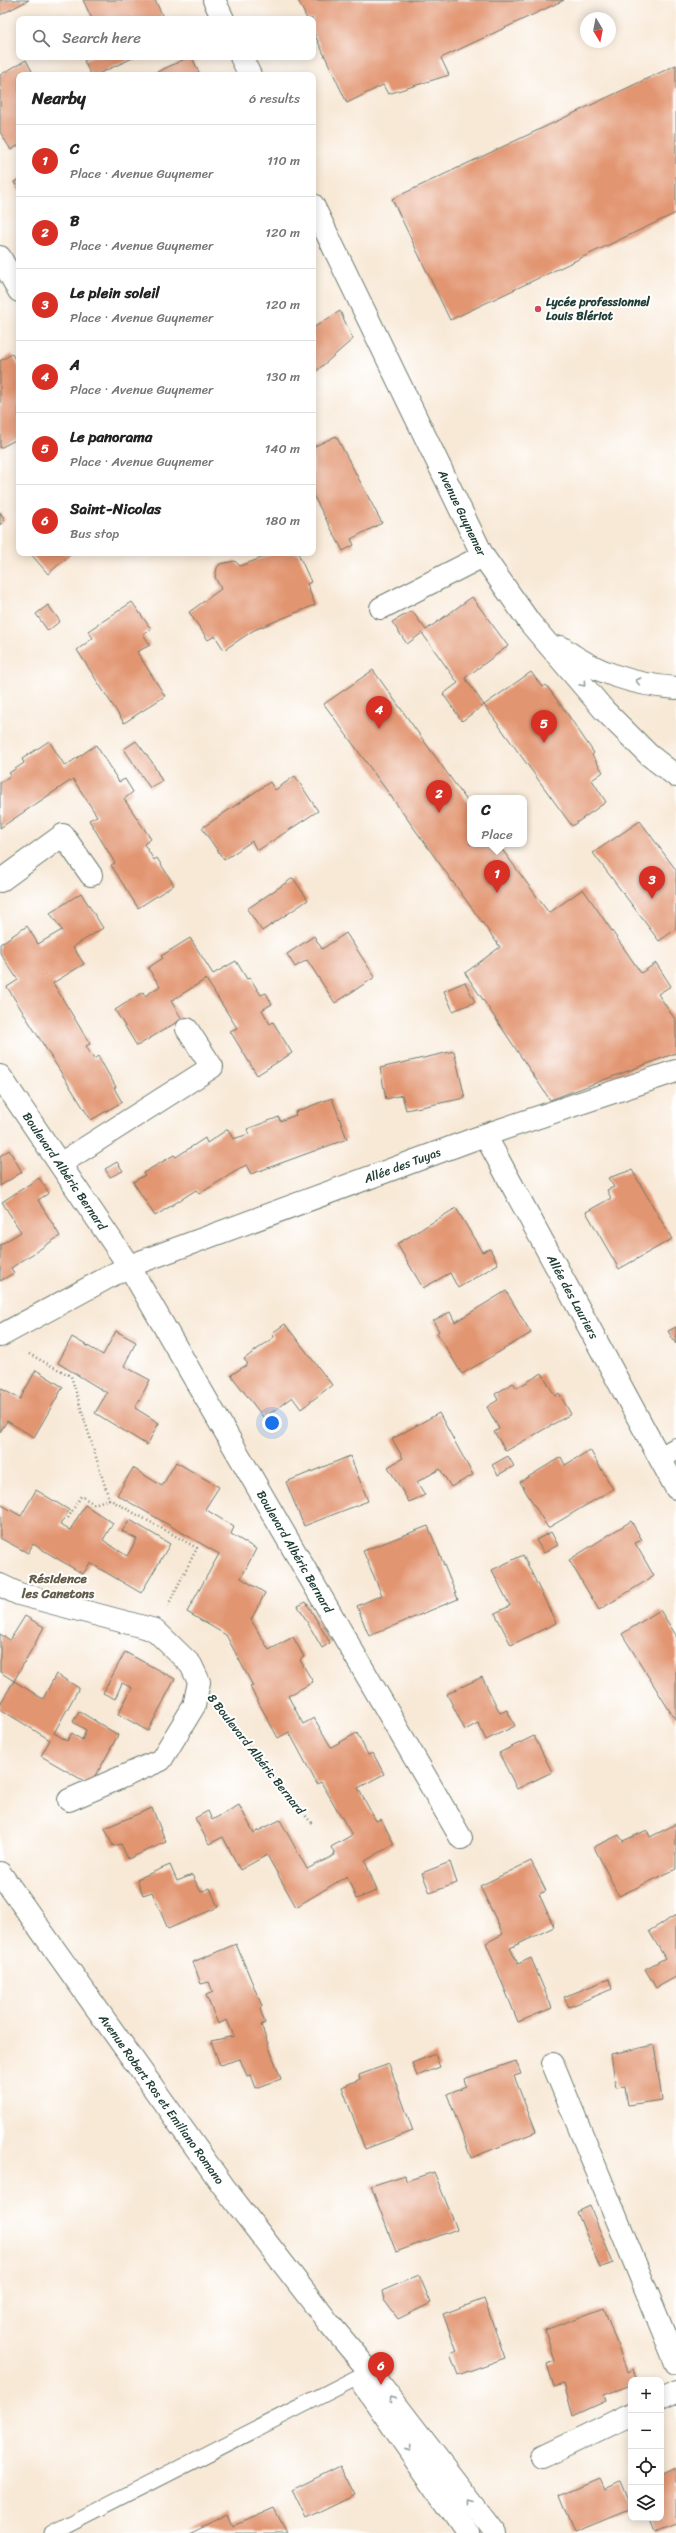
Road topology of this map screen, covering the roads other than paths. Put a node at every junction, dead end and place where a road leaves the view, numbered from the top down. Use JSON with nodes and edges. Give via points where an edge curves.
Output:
{"nodes":[{"id":1,"x":214,"y":0,"type":"edge"},
{"id":2,"x":222,"y":16,"type":"edge"},
{"id":3,"x":243,"y":60,"type":"edge"},
{"id":4,"x":249,"y":72,"type":"edge"},
{"id":5,"x":316,"y":211,"type":"edge"},
{"id":6,"x":0,"y":257,"type":"edge"},
{"id":7,"x":16,"y":286,"type":"edge"},
{"id":8,"x":483,"y":556,"type":"junction"},
{"id":9,"x":381,"y":608,"type":"dead end"},
{"id":10,"x":530,"y":623,"type":"junction"},
{"id":11,"x":676,"y":688,"type":"edge"},
{"id":12,"x":676,"y":776,"type":"edge"},
{"id":13,"x":91,"y":875,"type":"dead end"},
{"id":14,"x":0,"y":881,"type":"edge"},
{"id":15,"x":187,"y":1029,"type":"dead end"},
{"id":16,"x":676,"y":1071,"type":"edge"},
{"id":17,"x":0,"y":1076,"type":"edge"},
{"id":18,"x":485,"y":1135,"type":"junction"},
{"id":19,"x":60,"y":1164,"type":"junction"},
{"id":20,"x":130,"y":1266,"type":"junction"},
{"id":21,"x":0,"y":1336,"type":"edge"},
{"id":22,"x":668,"y":1454,"type":"edge"},
{"id":23,"x":676,"y":1488,"type":"edge"},
{"id":24,"x":0,"y":1585,"type":"edge"},
{"id":25,"x":69,"y":1800,"type":"dead end"},
{"id":26,"x":461,"y":1838,"type":"dead end"},
{"id":27,"x":0,"y":1873,"type":"edge"},
{"id":28,"x":553,"y":2064,"type":"dead end"},
{"id":29,"x":328,"y":2322,"type":"junction"},
{"id":30,"x":676,"y":2363,"type":"edge"},
{"id":31,"x":358,"y":2377,"type":"junction"},
{"id":32,"x":676,"y":2392,"type":"edge"},
{"id":33,"x":664,"y":2398,"type":"edge"},
{"id":34,"x":628,"y":2415,"type":"edge"},
{"id":35,"x":542,"y":2457,"type":"dead end"},
{"id":36,"x":52,"y":2533,"type":"edge"},
{"id":37,"x":467,"y":2533,"type":"edge"},
{"id":38,"x":495,"y":2533,"type":"edge"}],
"edges":[{"from":1,"to":2,"type":"street"},
{"from":3,"to":4,"type":"street"},
{"from":5,"to":8,"type":"street","name":"Avenue Guynemer"},
{"from":6,"to":7,"type":"street"},
{"from":8,"to":9,"type":"street"},
{"from":8,"to":10,"type":"street","name":"Avenue Guynemer"},
{"from":11,"to":10,"type":"street","one_way":true,"via":[[622,678],[580,662]]},
{"from":10,"to":12,"type":"street","name":"Avenue Guynemer","one_way":true,"via":[[604,710],[649,754]]},
{"from":13,"to":14,"type":"street","via":[[63,835]]},
{"from":15,"to":19,"type":"street","via":[[212,1067]]},
{"from":16,"to":18,"type":"street","name":"Allée des Tuyas"},
{"from":17,"to":19,"type":"street","name":"Boulevard Albéric Bernard"},
{"from":18,"to":20,"type":"street","name":"Allée des Tuyas"},
{"from":18,"to":22,"type":"street","name":"Allée des Lauriers"},
{"from":19,"to":20,"type":"street","name":"Boulevard Albéric Bernard"},
{"from":20,"to":21,"type":"street"},
{"from":20,"to":26,"type":"street","name":"Boulevard Albéric Bernard"},
{"from":22,"to":23,"type":"street","name":"Allée des Lauriers"},
{"from":24,"to":25,"type":"street","name":"8 Boulevard Albéric Bernard","via":[[19,1594],[155,1630],[191,1664],[199,1682],[194,1706],[161,1760]]},
{"from":27,"to":29,"type":"street","name":"Avenue Robert Ros et Emiliano Romano","via":[[224,2187]]},
{"from":28,"to":30,"type":"street"},
{"from":29,"to":31,"type":"street","name":"Avenue Robert Ros et Emiliano Romano"},
{"from":38,"to":29,"type":"street","name":"Avenue Robert Ros et Emiliano Romano","one_way":true,"via":[[381,2385]]},
{"from":31,"to":36,"type":"lane"},
{"from":31,"to":37,"type":"street","name":"Avenue Robert Ros et Emiliano Romano","one_way":true},
{"from":32,"to":33,"type":"street"},
{"from":34,"to":35,"type":"street"}]}
